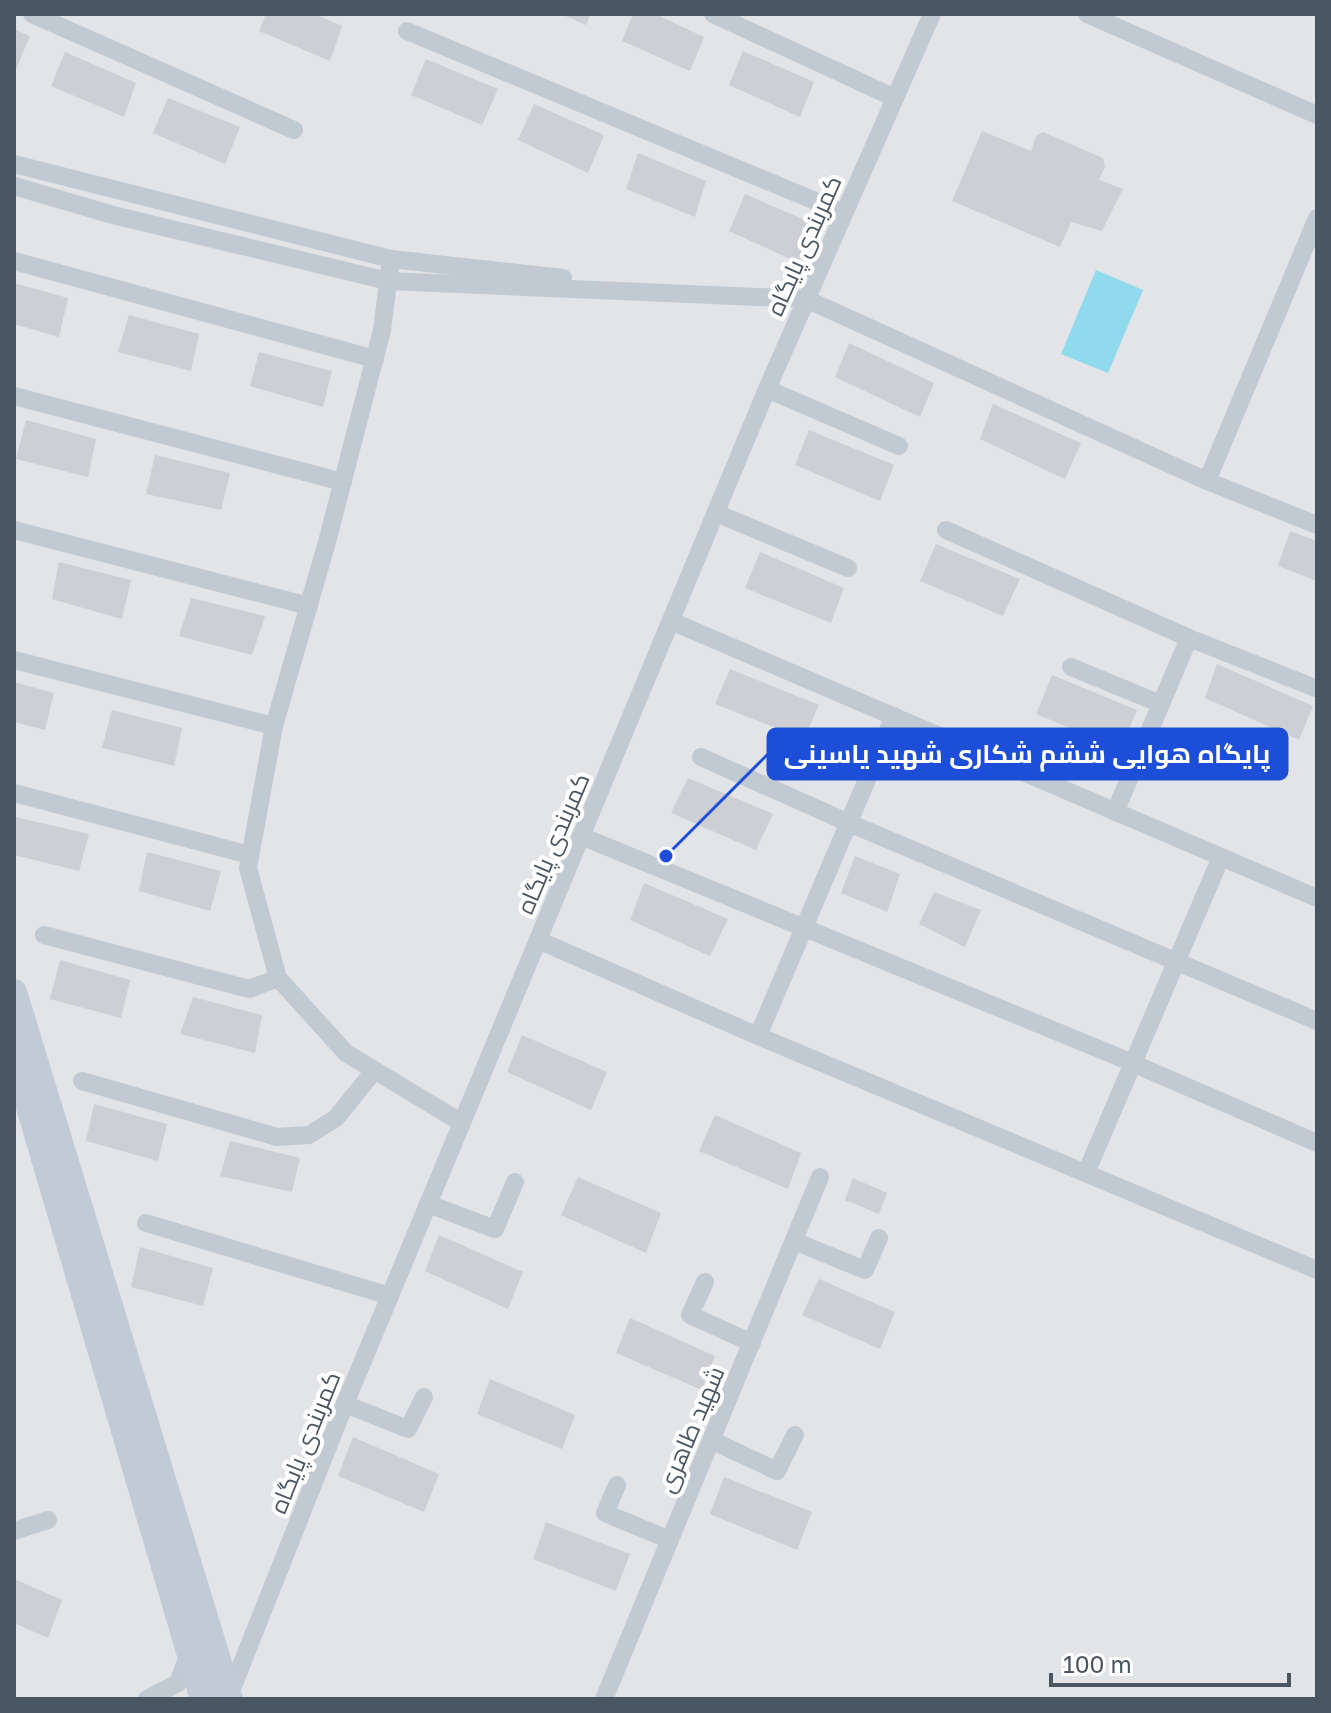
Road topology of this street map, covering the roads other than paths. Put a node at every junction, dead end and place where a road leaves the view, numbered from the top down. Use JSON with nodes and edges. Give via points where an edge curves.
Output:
{"nodes":[{"id":1,"x":32,"y":14,"type":"edge"},
{"id":2,"x":713,"y":14,"type":"edge"},
{"id":3,"x":932,"y":14,"type":"edge"},
{"id":4,"x":1087,"y":14,"type":"edge"},
{"id":5,"x":407,"y":31,"type":"dead end"},
{"id":6,"x":895,"y":98,"type":"junction"},
{"id":7,"x":1317,"y":115,"type":"edge"},
{"id":8,"x":294,"y":130,"type":"dead end"},
{"id":9,"x":14,"y":164,"type":"edge"},
{"id":10,"x":14,"y":186,"type":"edge"},
{"id":11,"x":844,"y":213,"type":"junction"},
{"id":12,"x":1317,"y":218,"type":"edge"},
{"id":13,"x":391,"y":259,"type":"junction"},
{"id":14,"x":14,"y":261,"type":"edge"},
{"id":15,"x":388,"y":281,"type":"junction"},
{"id":16,"x":808,"y":295,"type":"junction"},
{"id":17,"x":375,"y":359,"type":"junction"},
{"id":18,"x":767,"y":389,"type":"junction"},
{"id":19,"x":14,"y":396,"type":"edge"},
{"id":20,"x":899,"y":446,"type":"dead end"},
{"id":21,"x":1207,"y":481,"type":"junction"},
{"id":22,"x":343,"y":482,"type":"junction"},
{"id":23,"x":716,"y":513,"type":"junction"},
{"id":24,"x":1317,"y":525,"type":"edge"},
{"id":25,"x":14,"y":530,"type":"edge"},
{"id":26,"x":946,"y":530,"type":"dead end"},
{"id":27,"x":848,"y":568,"type":"dead end"},
{"id":28,"x":309,"y":606,"type":"junction"},
{"id":29,"x":671,"y":621,"type":"junction"},
{"id":30,"x":1189,"y":638,"type":"junction"},
{"id":31,"x":14,"y":660,"type":"edge"},
{"id":32,"x":1071,"y":667,"type":"dead end"},
{"id":33,"x":1315,"y":688,"type":"dead end"},
{"id":34,"x":1161,"y":704,"type":"junction"},
{"id":35,"x":894,"y":716,"type":"junction"},
{"id":36,"x":274,"y":726,"type":"junction"},
{"id":37,"x":701,"y":757,"type":"dead end"},
{"id":38,"x":14,"y":793,"type":"edge"},
{"id":39,"x":1115,"y":812,"type":"junction"},
{"id":40,"x":849,"y":823,"type":"junction"},
{"id":41,"x":581,"y":836,"type":"junction"},
{"id":42,"x":250,"y":855,"type":"junction"},
{"id":43,"x":1221,"y":857,"type":"junction"},
{"id":44,"x":1317,"y":898,"type":"edge"},
{"id":45,"x":805,"y":928,"type":"junction"},
{"id":46,"x":44,"y":935,"type":"dead end"},
{"id":47,"x":538,"y":940,"type":"junction"},
{"id":48,"x":1176,"y":961,"type":"junction"},
{"id":49,"x":278,"y":978,"type":"junction"},
{"id":50,"x":14,"y":992,"type":"edge"},
{"id":51,"x":1317,"y":1021,"type":"edge"},
{"id":52,"x":758,"y":1036,"type":"junction"},
{"id":53,"x":14,"y":1056,"type":"edge"},
{"id":54,"x":1133,"y":1063,"type":"junction"},
{"id":55,"x":374,"y":1071,"type":"junction"},
{"id":56,"x":82,"y":1081,"type":"dead end"},
{"id":57,"x":462,"y":1123,"type":"junction"},
{"id":58,"x":1317,"y":1143,"type":"edge"},
{"id":59,"x":1086,"y":1173,"type":"junction"},
{"id":60,"x":820,"y":1177,"type":"dead end"},
{"id":61,"x":515,"y":1182,"type":"dead end"},
{"id":62,"x":428,"y":1204,"type":"junction"},
{"id":63,"x":146,"y":1223,"type":"dead end"},
{"id":64,"x":879,"y":1238,"type":"dead end"},
{"id":65,"x":794,"y":1241,"type":"junction"},
{"id":66,"x":1317,"y":1270,"type":"edge"},
{"id":67,"x":705,"y":1282,"type":"dead end"},
{"id":68,"x":390,"y":1296,"type":"junction"},
{"id":69,"x":752,"y":1343,"type":"junction"},
{"id":70,"x":424,"y":1397,"type":"dead end"},
{"id":71,"x":345,"y":1404,"type":"junction"},
{"id":72,"x":795,"y":1435,"type":"dead end"},
{"id":73,"x":711,"y":1440,"type":"junction"},
{"id":74,"x":140,"y":1442,"type":"junction"},
{"id":75,"x":617,"y":1485,"type":"dead end"},
{"id":76,"x":48,"y":1520,"type":"dead end"},
{"id":77,"x":14,"y":1531,"type":"edge"},
{"id":78,"x":670,"y":1540,"type":"junction"},
{"id":79,"x":189,"y":1653,"type":"junction"},
{"id":80,"x":221,"y":1698,"type":"edge"},
{"id":81,"x":147,"y":1699,"type":"edge"},
{"id":82,"x":604,"y":1699,"type":"edge"}],
"edges":[{"from":1,"to":8,"type":"street"},
{"from":2,"to":6,"type":"street"},
{"from":3,"to":6,"type":"street","name":"کمربندی پایگاه"},
{"from":4,"to":7,"type":"street"},
{"from":5,"to":11,"type":"street"},
{"from":6,"to":11,"type":"street","name":"کمربندی پایگاه"},
{"from":9,"to":13,"type":"street"},
{"from":10,"to":15,"type":"street"},
{"from":11,"to":16,"type":"street","name":"کمربندی پایگاه"},
{"from":12,"to":21,"type":"street"},
{"from":13,"to":15,"type":"street"},
{"from":13,"to":16,"type":"street","via":[[590,281]]},
{"from":14,"to":17,"type":"street"},
{"from":15,"to":16,"type":"street"},
{"from":15,"to":17,"type":"street"},
{"from":16,"to":18,"type":"street","name":"کمربندی پایگاه"},
{"from":16,"to":21,"type":"street"},
{"from":17,"to":22,"type":"street"},
{"from":18,"to":20,"type":"street"},
{"from":18,"to":23,"type":"street","name":"کمربندی پایگاه"},
{"from":19,"to":22,"type":"street"},
{"from":21,"to":24,"type":"street"},
{"from":22,"to":28,"type":"street"},
{"from":23,"to":27,"type":"street"},
{"from":23,"to":29,"type":"street","name":"کمربندی پایگاه"},
{"from":25,"to":28,"type":"street"},
{"from":26,"to":30,"type":"street"},
{"from":28,"to":36,"type":"street"},
{"from":29,"to":35,"type":"street"},
{"from":29,"to":41,"type":"street","name":"کمربندی پایگاه"},
{"from":30,"to":33,"type":"street"},
{"from":30,"to":34,"type":"street"},
{"from":31,"to":36,"type":"street"},
{"from":32,"to":34,"type":"street"},
{"from":34,"to":39,"type":"street"},
{"from":35,"to":39,"type":"street"},
{"from":35,"to":40,"type":"street"},
{"from":36,"to":42,"type":"street"},
{"from":37,"to":40,"type":"street"},
{"from":38,"to":42,"type":"street"},
{"from":39,"to":43,"type":"street"},
{"from":40,"to":45,"type":"street"},
{"from":40,"to":48,"type":"street"},
{"from":41,"to":45,"type":"street"},
{"from":41,"to":47,"type":"street","name":"کمربندی پایگاه"},
{"from":42,"to":49,"type":"street","via":[[248,868]]},
{"from":43,"to":44,"type":"street"},
{"from":43,"to":48,"type":"street"},
{"from":45,"to":52,"type":"street"},
{"from":45,"to":54,"type":"street"},
{"from":46,"to":49,"type":"street","via":[[249,989]]},
{"from":47,"to":52,"type":"street"},
{"from":47,"to":57,"type":"street","name":"کمربندی پایگاه"},
{"from":48,"to":51,"type":"street"},
{"from":48,"to":54,"type":"street"},
{"from":49,"to":55,"type":"street","via":[[346,1053]]},
{"from":50,"to":74,"type":"street"},
{"from":52,"to":59,"type":"street"},
{"from":53,"to":74,"type":"street"},
{"from":54,"to":58,"type":"street"},
{"from":54,"to":59,"type":"street"},
{"from":55,"to":56,"type":"street","via":[[336,1118],[309,1135],[277,1137]]},
{"from":55,"to":57,"type":"street"},
{"from":57,"to":62,"type":"street","name":"کمربندی پایگاه"},
{"from":59,"to":66,"type":"street"},
{"from":60,"to":65,"type":"street","name":"شهید طاهری"},
{"from":61,"to":62,"type":"street","via":[[495,1229]]},
{"from":62,"to":68,"type":"street","name":"کمربندی پایگاه"},
{"from":63,"to":68,"type":"street"},
{"from":64,"to":65,"type":"street","via":[[865,1270]]},
{"from":65,"to":69,"type":"street","name":"شهید طاهری"},
{"from":67,"to":69,"type":"street","via":[[690,1315]]},
{"from":68,"to":71,"type":"street","name":"کمربندی پایگاه"},
{"from":69,"to":73,"type":"street","name":"شهید طاهری"},
{"from":70,"to":71,"type":"street","via":[[408,1429]]},
{"from":71,"to":80,"type":"street","name":"کمربندی پایگاه"},
{"from":72,"to":73,"type":"street","via":[[777,1471]]},
{"from":73,"to":78,"type":"street","name":"شهید طاهری"},
{"from":74,"to":79,"type":"street"},
{"from":74,"to":80,"type":"street"},
{"from":75,"to":78,"type":"street","via":[[605,1513]]},
{"from":76,"to":77,"type":"street"},
{"from":78,"to":82,"type":"street","name":"شهید طاهری"},
{"from":79,"to":80,"type":"street"},
{"from":79,"to":81,"type":"street","via":[[178,1683]]}]}
